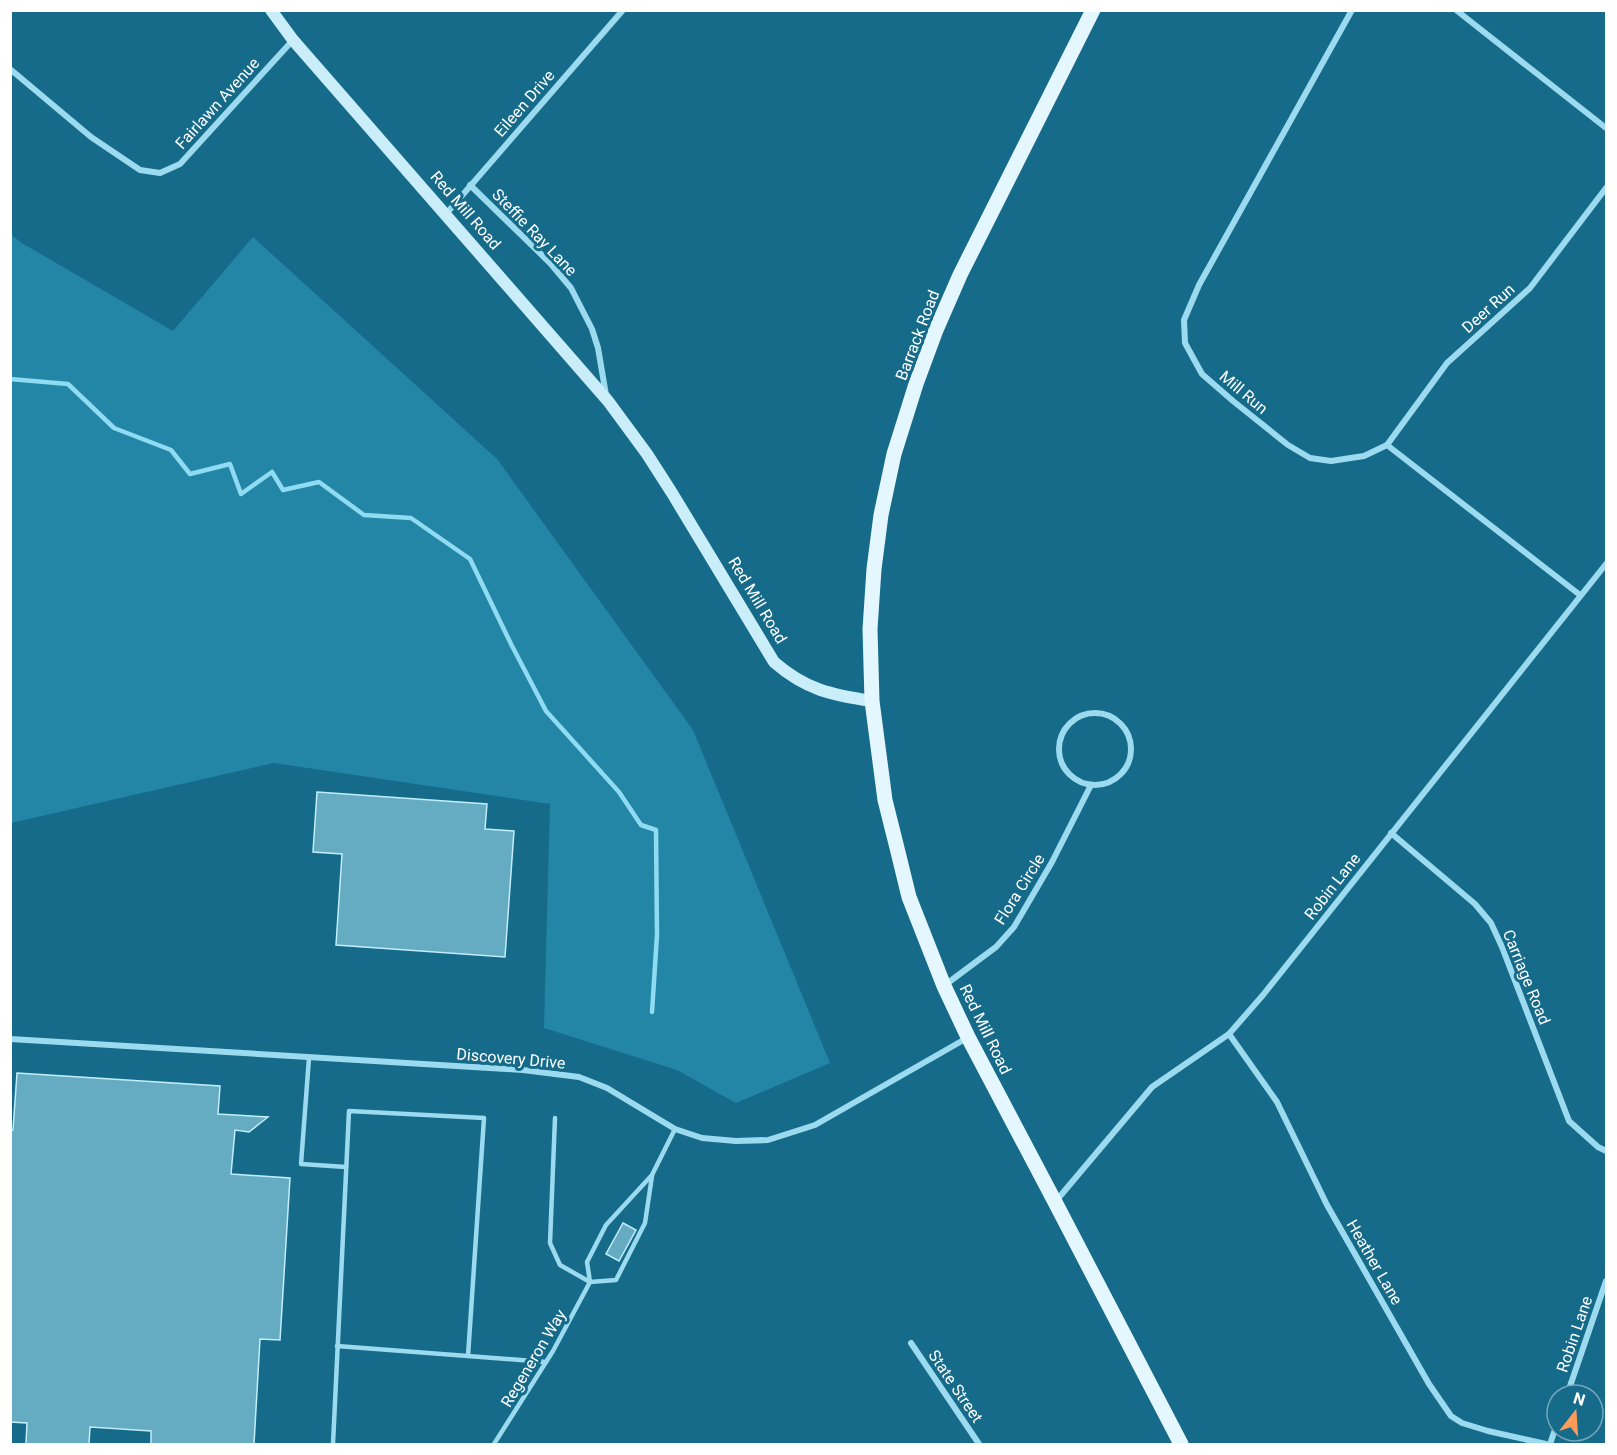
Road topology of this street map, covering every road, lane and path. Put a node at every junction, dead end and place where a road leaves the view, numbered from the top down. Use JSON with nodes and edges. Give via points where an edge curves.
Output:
{"nodes":[{"id":1,"x":271,"y":10,"type":"edge"},
{"id":2,"x":623,"y":10,"type":"edge"},
{"id":3,"x":1093,"y":10,"type":"edge"},
{"id":4,"x":1352,"y":10,"type":"edge"},
{"id":5,"x":1456,"y":10,"type":"edge"},
{"id":6,"x":293,"y":40,"type":"junction"},
{"id":7,"x":10,"y":69,"type":"edge"},
{"id":8,"x":1606,"y":128,"type":"edge"},
{"id":9,"x":470,"y":185,"type":"junction"},
{"id":10,"x":1606,"y":188,"type":"edge"},
{"id":11,"x":446,"y":214,"type":"junction"},
{"id":12,"x":608,"y":401,"type":"junction"},
{"id":13,"x":1387,"y":445,"type":"junction"},
{"id":14,"x":1606,"y":564,"type":"edge"},
{"id":15,"x":1580,"y":595,"type":"junction"},
{"id":16,"x":872,"y":701,"type":"junction"},
{"id":17,"x":1091,"y":785,"type":"junction"},
{"id":18,"x":1391,"y":833,"type":"junction"},
{"id":19,"x":944,"y":986,"type":"junction"},
{"id":20,"x":1229,"y":1034,"type":"junction"},
{"id":21,"x":968,"y":1037,"type":"junction"},
{"id":22,"x":10,"y":1039,"type":"edge"},
{"id":23,"x":309,"y":1058,"type":"junction"},
{"id":24,"x":555,"y":1118,"type":"dead end"},
{"id":25,"x":675,"y":1130,"type":"junction"},
{"id":26,"x":1606,"y":1151,"type":"edge"},
{"id":27,"x":346,"y":1167,"type":"junction"},
{"id":28,"x":652,"y":1175,"type":"junction"},
{"id":29,"x":1055,"y":1202,"type":"junction"},
{"id":30,"x":1606,"y":1281,"type":"edge"},
{"id":31,"x":590,"y":1282,"type":"junction"},
{"id":32,"x":911,"y":1343,"type":"dead end"},
{"id":33,"x":337,"y":1346,"type":"junction"},
{"id":34,"x":468,"y":1356,"type":"junction"},
{"id":35,"x":546,"y":1362,"type":"junction"},
{"id":36,"x":1571,"y":1383,"type":"edge"},
{"id":37,"x":333,"y":1444,"type":"edge"},
{"id":38,"x":494,"y":1444,"type":"edge"},
{"id":39,"x":979,"y":1444,"type":"edge"},
{"id":40,"x":1179,"y":1444,"type":"edge"},
{"id":41,"x":1548,"y":1444,"type":"edge"}],
"edges":[{"from":1,"to":6,"type":"street","name":"Red Mill Road"},
{"from":2,"to":9,"type":"street","name":"Eileen Drive"},
{"from":3,"to":16,"type":"main road","name":"Barrack Road","via":[[960,275],[913,394],[894,454],[881,515],[870,629]]},
{"from":4,"to":13,"type":"street","name":"Mill Run","via":[[1199,285],[1184,320],[1185,343],[1202,374],[1288,445],[1310,458],[1331,461],[1365,456]]},
{"from":5,"to":8,"type":"street"},
{"from":6,"to":7,"type":"street","name":"Fairlawn Avenue","via":[[180,164],[160,173],[140,170],[91,137]]},
{"from":6,"to":11,"type":"street","name":"Red Mill Road"},
{"from":9,"to":11,"type":"street","name":"Eileen Drive"},
{"from":9,"to":12,"type":"street","name":"Steffie Ray Lane","via":[[571,288],[592,329]]},
{"from":10,"to":13,"type":"street","name":"Deer Run","via":[[1530,288],[1447,363]]},
{"from":11,"to":12,"type":"street","name":"Red Mill Road"},
{"from":12,"to":16,"type":"street","name":"Red Mill Road","via":[[677,500],[774,662],[817,690]]},
{"from":13,"to":15,"type":"street"},
{"from":14,"to":15,"type":"street","name":"Robin Lane"},
{"from":15,"to":18,"type":"street","name":"Robin Lane"},
{"from":16,"to":19,"type":"main road","name":"Red Mill Road","via":[[885,800],[909,897]]},
{"from":17,"to":17,"type":"street","via":[[1114,780],[1129,762],[1130,738],[1115,719],[1104,714],[1093,713],[1071,722],[1059,742],[1062,766],[1079,782]]},
{"from":17,"to":19,"type":"street","name":"Flora Circle","via":[[1053,862],[1014,927],[996,947]]},
{"from":18,"to":20,"type":"street","name":"Robin Lane"},
{"from":18,"to":26,"type":"street","name":"Carriage Road","via":[[1475,904],[1491,923],[1569,1121]]},
{"from":19,"to":21,"type":"main road","name":"Red Mill Road"},
{"from":20,"to":29,"type":"street","name":"Robin Lane","via":[[1152,1088]]},
{"from":20,"to":41,"type":"street","name":"Heather Lane","via":[[1277,1102],[1327,1205],[1451,1416],[1488,1431]]},
{"from":21,"to":25,"type":"street","name":"Discovery Drive","via":[[815,1125],[768,1140],[702,1138]]},
{"from":21,"to":29,"type":"main road","name":"Red Mill Road"},
{"from":22,"to":23,"type":"street","name":"Discovery Drive"},
{"from":23,"to":25,"type":"street","name":"Discovery Drive","via":[[523,1070],[579,1077],[607,1088]]},
{"from":23,"to":27,"type":"lane","via":[[301,1164]]},
{"from":24,"to":31,"type":"lane","via":[[550,1243],[560,1265]]},
{"from":25,"to":28,"type":"lane","name":"Regeneron Way"},
{"from":27,"to":33,"type":"lane"},
{"from":27,"to":34,"type":"lane","via":[[349,1111],[484,1118]]},
{"from":28,"to":31,"type":"lane","name":"Regeneron Way","via":[[606,1225],[588,1262]]},
{"from":28,"to":31,"type":"lane","name":"Regeneron Way","via":[[645,1223],[616,1280]]},
{"from":29,"to":40,"type":"main road","name":"Red Mill Road"},
{"from":30,"to":36,"type":"street","name":"Robin Lane"},
{"from":31,"to":35,"type":"lane","name":"Regeneron Way"},
{"from":32,"to":39,"type":"street","name":"State Street"},
{"from":33,"to":34,"type":"lane"},
{"from":33,"to":37,"type":"lane"},
{"from":34,"to":35,"type":"lane"},
{"from":35,"to":38,"type":"lane","name":"Regeneron Way"}]}
